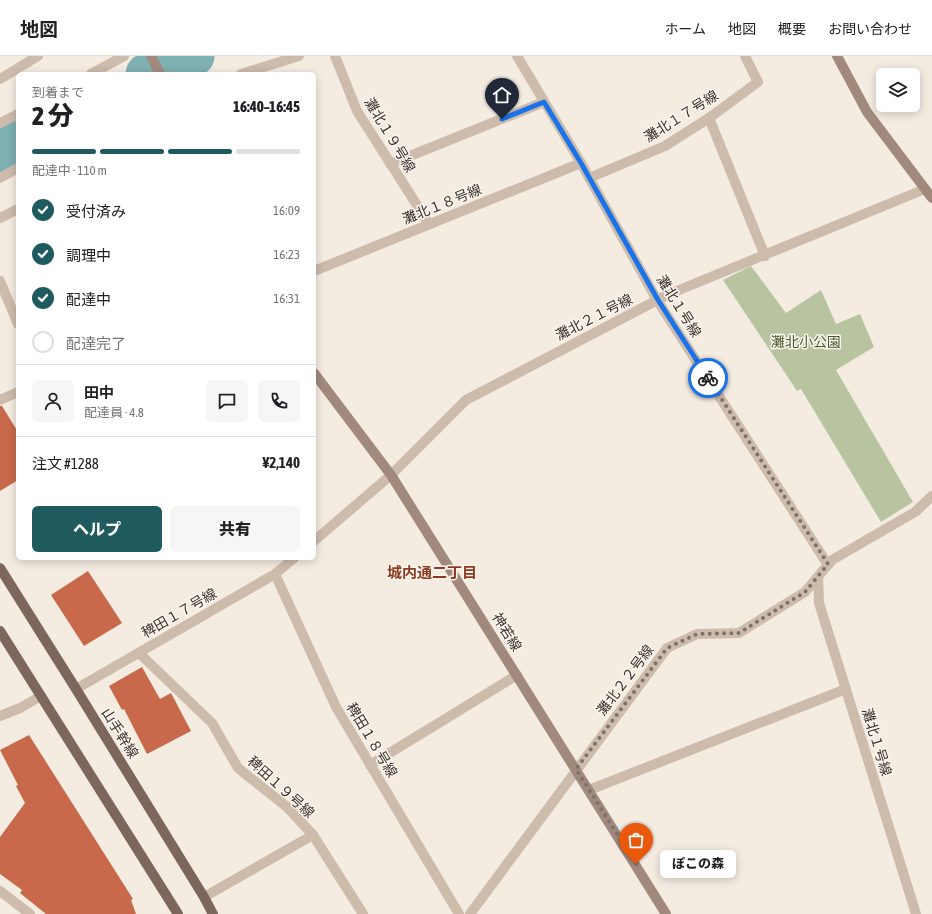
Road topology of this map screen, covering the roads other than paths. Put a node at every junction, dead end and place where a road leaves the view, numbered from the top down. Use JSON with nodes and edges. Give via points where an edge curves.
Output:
{"nodes":[{"id":1,"x":38,"y":56,"type":"edge"},
{"id":2,"x":124,"y":56,"type":"edge"},
{"id":3,"x":151,"y":56,"type":"edge"},
{"id":4,"x":299,"y":56,"type":"edge"},
{"id":5,"x":335,"y":56,"type":"edge"},
{"id":6,"x":517,"y":56,"type":"edge"},
{"id":7,"x":745,"y":56,"type":"edge"},
{"id":8,"x":837,"y":56,"type":"edge"},
{"id":9,"x":95,"y":72,"type":"edge"},
{"id":10,"x":159,"y":72,"type":"edge"},
{"id":11,"x":247,"y":72,"type":"edge"},
{"id":12,"x":0,"y":79,"type":"edge"},
{"id":13,"x":544,"y":102,"type":"junction"},
{"id":14,"x":16,"y":115,"type":"edge"},
{"id":15,"x":709,"y":118,"type":"junction"},
{"id":16,"x":0,"y":124,"type":"edge"},
{"id":17,"x":581,"y":163,"type":"junction"},
{"id":18,"x":390,"y":164,"type":"junction"},
{"id":19,"x":16,"y":169,"type":"edge"},
{"id":20,"x":0,"y":178,"type":"edge"},
{"id":21,"x":589,"y":178,"type":"junction"},
{"id":22,"x":925,"y":189,"type":"junction"},
{"id":23,"x":932,"y":198,"type":"edge"},
{"id":24,"x":16,"y":210,"type":"edge"},
{"id":25,"x":0,"y":218,"type":"edge"},
{"id":26,"x":429,"y":224,"type":"junction"},
{"id":27,"x":765,"y":256,"type":"junction"},
{"id":28,"x":316,"y":270,"type":"edge"},
{"id":29,"x":0,"y":281,"type":"edge"},
{"id":30,"x":658,"y":300,"type":"junction"},
{"id":31,"x":16,"y":319,"type":"edge"},
{"id":32,"x":316,"y":376,"type":"edge"},
{"id":33,"x":16,"y":393,"type":"edge"},
{"id":34,"x":1,"y":398,"type":"edge"},
{"id":35,"x":391,"y":475,"type":"junction"},
{"id":36,"x":932,"y":496,"type":"edge"},
{"id":37,"x":316,"y":539,"type":"edge"},
{"id":38,"x":292,"y":560,"type":"edge"},
{"id":39,"x":828,"y":564,"type":"junction"},
{"id":40,"x":0,"y":568,"type":"edge"},
{"id":41,"x":275,"y":574,"type":"junction"},
{"id":42,"x":818,"y":576,"type":"junction"},
{"id":43,"x":0,"y":631,"type":"edge"},
{"id":44,"x":139,"y":653,"type":"junction"},
{"id":45,"x":517,"y":675,"type":"junction"},
{"id":46,"x":76,"y":689,"type":"junction"},
{"id":47,"x":846,"y":689,"type":"junction"},
{"id":48,"x":41,"y":696,"type":"junction"},
{"id":49,"x":0,"y":716,"type":"edge"},
{"id":50,"x":370,"y":765,"type":"junction"},
{"id":51,"x":576,"y":769,"type":"junction"},
{"id":52,"x":589,"y":790,"type":"junction"},
{"id":53,"x":313,"y":835,"type":"junction"},
{"id":54,"x":0,"y":891,"type":"edge"},
{"id":55,"x":204,"y":897,"type":"junction"},
{"id":56,"x":30,"y":914,"type":"edge"},
{"id":57,"x":178,"y":914,"type":"edge"},
{"id":58,"x":213,"y":914,"type":"edge"},
{"id":59,"x":363,"y":914,"type":"edge"},
{"id":60,"x":459,"y":914,"type":"edge"},
{"id":61,"x":470,"y":914,"type":"edge"},
{"id":62,"x":666,"y":914,"type":"edge"},
{"id":63,"x":916,"y":914,"type":"edge"}],
"edges":[{"from":1,"to":12,"type":"street"},
{"from":2,"to":9,"type":"street"},
{"from":3,"to":10,"type":"street"},
{"from":4,"to":11,"type":"street"},
{"from":5,"to":18,"type":"street","name":"灘北１９号線","via":[[357,111]]},
{"from":6,"to":13,"type":"street","name":"灘北１号線"},
{"from":7,"to":15,"type":"street","name":"灘北１７号線","via":[[758,82]]},
{"from":8,"to":22,"type":"street","via":[[867,112]]},
{"from":13,"to":17,"type":"street","name":"灘北１号線"},
{"from":13,"to":18,"type":"street"},
{"from":14,"to":16,"type":"street"},
{"from":15,"to":21,"type":"street","name":"灘北１７号線","via":[[665,146]]},
{"from":15,"to":27,"type":"street"},
{"from":17,"to":21,"type":"street","name":"灘北１号線"},
{"from":17,"to":26,"type":"street","name":"灘北１８号線"},
{"from":18,"to":26,"type":"street","name":"灘北１９号線"},
{"from":19,"to":20,"type":"street"},
{"from":21,"to":30,"type":"street","name":"灘北１号線"},
{"from":22,"to":23,"type":"street"},
{"from":22,"to":27,"type":"street","name":"灘北２１号線"},
{"from":24,"to":25,"type":"street"},
{"from":26,"to":28,"type":"street","name":"灘北１８号線"},
{"from":27,"to":30,"type":"street","name":"灘北２１号線"},
{"from":29,"to":31,"type":"street"},
{"from":30,"to":35,"type":"street","name":"灘北２１号線","via":[[466,400]]},
{"from":30,"to":39,"type":"street","name":"灘北１号線"},
{"from":32,"to":35,"type":"street","name":"神若線"},
{"from":33,"to":34,"type":"street"},
{"from":35,"to":37,"type":"street"},
{"from":35,"to":45,"type":"street","name":"神若線"},
{"from":36,"to":39,"type":"street","name":"灘北２２号線","via":[[915,512]]},
{"from":38,"to":41,"type":"street","name":"稗田１７号線"},
{"from":39,"to":42,"type":"street","name":"灘北２２号線"},
{"from":40,"to":46,"type":"main road","name":"山手幹線"},
{"from":41,"to":44,"type":"street","name":"稗田１７号線"},
{"from":41,"to":50,"type":"street","name":"稗田１８号線","via":[[336,707]]},
{"from":42,"to":47,"type":"street","name":"灘北１号線","via":[[819,603]]},
{"from":42,"to":51,"type":"street","name":"灘北２２号線","via":[[805,592],[739,633],[697,634],[667,648]]},
{"from":43,"to":48,"type":"main road"},
{"from":44,"to":46,"type":"street","name":"稗田１７号線"},
{"from":44,"to":53,"type":"street","name":"稗田１９号線","via":[[212,723],[238,768],[287,807]]},
{"from":45,"to":50,"type":"street"},
{"from":45,"to":51,"type":"street","name":"神若線"},
{"from":46,"to":55,"type":"main road","name":"山手幹線"},
{"from":47,"to":52,"type":"street"},
{"from":47,"to":63,"type":"street","name":"灘北１号線"},
{"from":48,"to":49,"type":"street"},
{"from":48,"to":57,"type":"main road"},
{"from":50,"to":60,"type":"street","name":"稗田１８号線"},
{"from":51,"to":52,"type":"street","name":"神若線"},
{"from":51,"to":61,"type":"street","name":"灘北２２号線"},
{"from":52,"to":62,"type":"street","name":"神若線"},
{"from":53,"to":55,"type":"street"},
{"from":53,"to":59,"type":"street","name":"稗田１９号線"},
{"from":54,"to":56,"type":"street"},
{"from":55,"to":58,"type":"main road","name":"山手幹線"}]}
